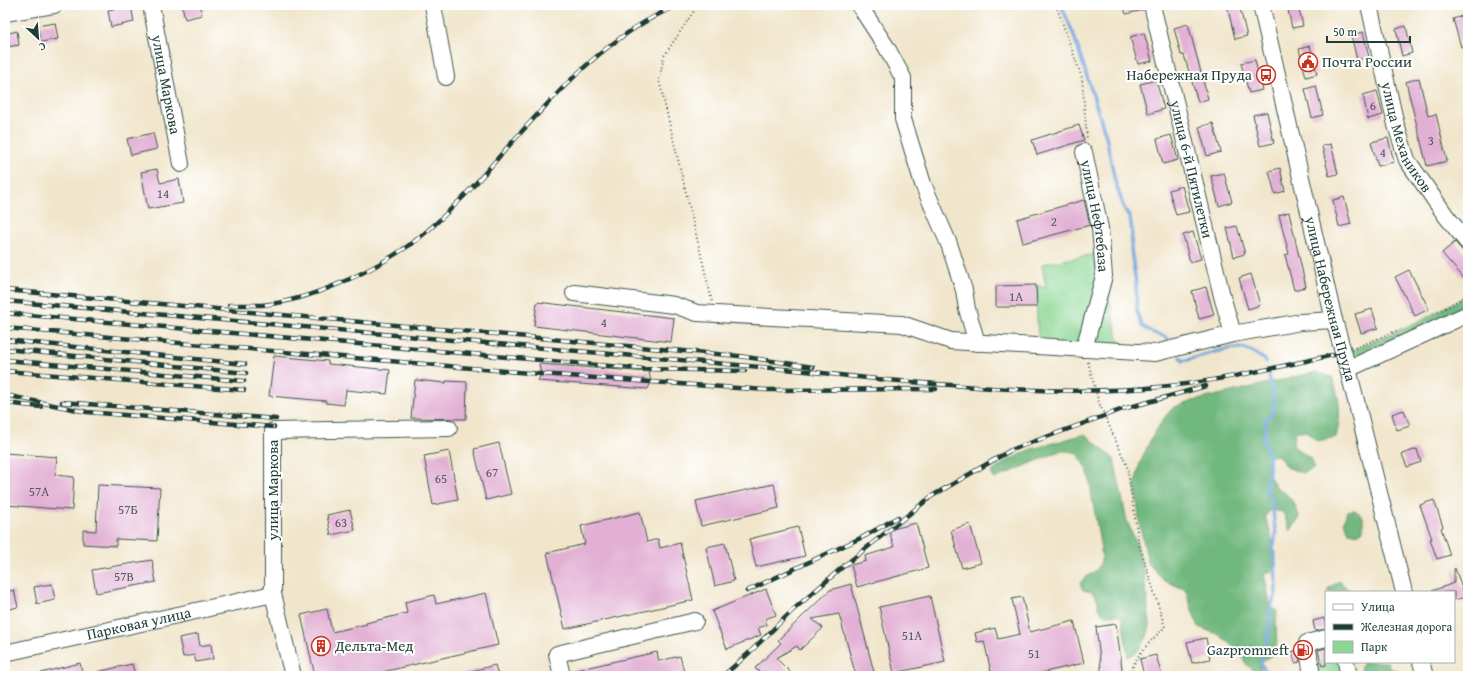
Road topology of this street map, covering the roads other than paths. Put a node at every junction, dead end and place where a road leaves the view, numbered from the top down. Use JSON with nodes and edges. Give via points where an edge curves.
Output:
{"nodes":[{"id":1,"x":54,"y":5,"type":"edge"},
{"id":2,"x":151,"y":5,"type":"edge"},
{"id":3,"x":433,"y":5,"type":"edge"},
{"id":4,"x":859,"y":5,"type":"edge"},
{"id":5,"x":1152,"y":5,"type":"edge"},
{"id":6,"x":1261,"y":5,"type":"edge"},
{"id":7,"x":1369,"y":5,"type":"edge"},
{"id":8,"x":5,"y":13,"type":"edge"},
{"id":9,"x":446,"y":77,"type":"dead end"},
{"id":10,"x":1084,"y":152,"type":"road end"},
{"id":11,"x":181,"y":164,"type":"dead end"},
{"id":12,"x":1468,"y":243,"type":"edge"},
{"id":13,"x":574,"y":293,"type":"dead end"},
{"id":14,"x":1468,"y":314,"type":"edge"},
{"id":15,"x":1334,"y":320,"type":"junction"},
{"id":16,"x":1233,"y":334,"type":"junction"},
{"id":17,"x":977,"y":343,"type":"junction"},
{"id":18,"x":1084,"y":349,"type":"junction"},
{"id":19,"x":1348,"y":369,"type":"junction"},
{"id":20,"x":449,"y":428,"type":"dead end"},
{"id":21,"x":1404,"y":591,"type":"edge"},
{"id":22,"x":273,"y":594,"type":"junction"},
{"id":23,"x":695,"y":621,"type":"dead end"},
{"id":24,"x":1325,"y":638,"type":"edge"},
{"id":25,"x":5,"y":653,"type":"edge"},
{"id":26,"x":1346,"y":663,"type":"edge"},
{"id":27,"x":1421,"y":663,"type":"edge"},
{"id":28,"x":292,"y":676,"type":"edge"},
{"id":29,"x":562,"y":676,"type":"edge"},
{"id":30,"x":1312,"y":676,"type":"edge"},
{"id":31,"x":1349,"y":676,"type":"edge"},
{"id":32,"x":1425,"y":676,"type":"edge"}],
"edges":[{"from":1,"to":8,"type":"street"},
{"from":2,"to":11,"type":"street","name":"улица Маркова"},
{"from":3,"to":9,"type":"street"},
{"from":4,"to":17,"type":"street","via":[[903,78],[903,118],[923,184],[951,250]]},
{"from":5,"to":16,"type":"street","name":"улица 6-й Пятилетки"},
{"from":6,"to":15,"type":"street","name":"улица Набережная Пруда"},
{"from":7,"to":12,"type":"street","name":"улица Механиков","via":[[1406,160]]},
{"from":10,"to":18,"type":"street","name":"улица Нефтебаза","via":[[1100,228],[1104,276]]},
{"from":13,"to":17,"type":"street","via":[[674,305],[697,313],[902,324],[951,341]]},
{"from":14,"to":19,"type":"street"},
{"from":15,"to":16,"type":"street","via":[[1301,322]]},
{"from":15,"to":19,"type":"street","name":"улица Набережная Пруда"},
{"from":16,"to":18,"type":"street","via":[[1154,353]]},
{"from":17,"to":18,"type":"street"},
{"from":19,"to":21,"type":"street","name":"улица Набережная Пруда"},
{"from":20,"to":22,"type":"street","name":"улица Маркова","via":[[272,431]]},
{"from":22,"to":25,"type":"street","name":"Парковая улица"},
{"from":22,"to":28,"type":"street","name":"улица Маркова"},
{"from":23,"to":29,"type":"street","via":[[557,654]]},
{"from":24,"to":30,"type":"street","via":[[1307,642]]},
{"from":26,"to":31,"type":"street"},
{"from":27,"to":32,"type":"street"}]}
